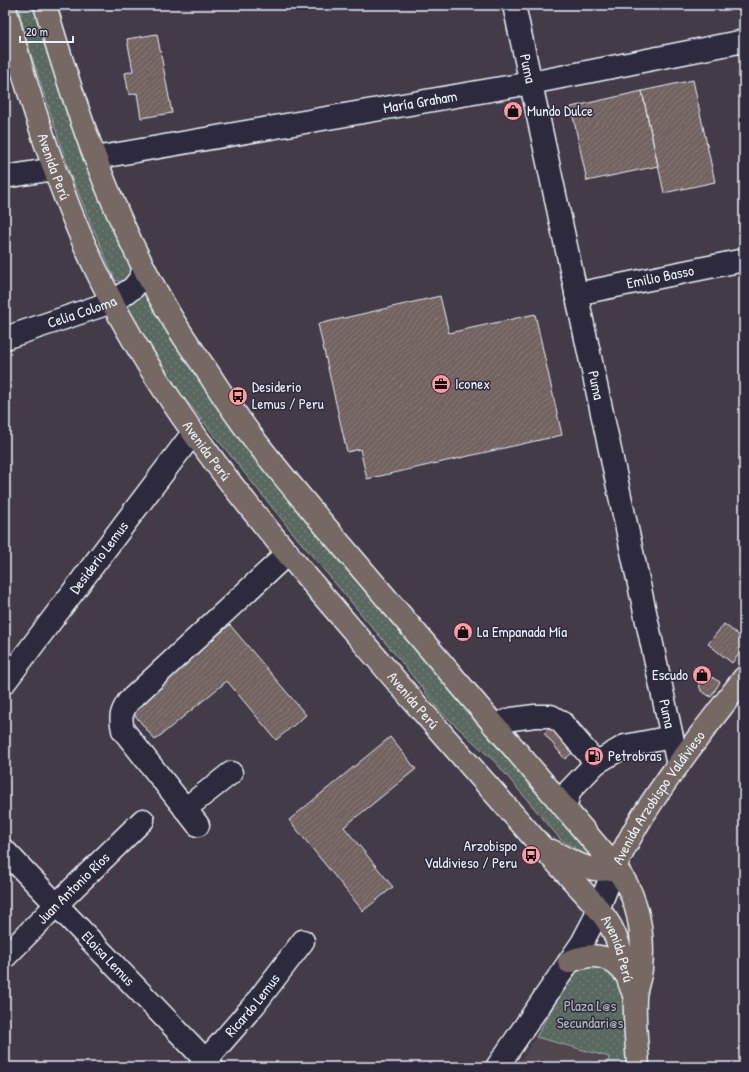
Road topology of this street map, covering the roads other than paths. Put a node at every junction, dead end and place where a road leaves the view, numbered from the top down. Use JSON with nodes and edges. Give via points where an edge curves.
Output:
{"nodes":[{"id":1,"x":45,"y":5,"type":"edge"},
{"id":2,"x":514,"y":5,"type":"edge"},
{"id":3,"x":5,"y":8,"type":"edge"},
{"id":4,"x":744,"y":42,"type":"edge"},
{"id":5,"x":531,"y":83,"type":"junction"},
{"id":6,"x":95,"y":158,"type":"junction"},
{"id":7,"x":54,"y":168,"type":"junction"},
{"id":8,"x":5,"y":177,"type":"edge"},
{"id":9,"x":744,"y":260,"type":"edge"},
{"id":10,"x":144,"y":268,"type":"junction"},
{"id":11,"x":576,"y":294,"type":"junction"},
{"id":12,"x":112,"y":302,"type":"junction"},
{"id":13,"x":5,"y":338,"type":"edge"},
{"id":14,"x":193,"y":433,"type":"junction"},
{"id":15,"x":288,"y":554,"type":"junction"},
{"id":16,"x":744,"y":678,"type":"edge"},
{"id":17,"x":5,"y":682,"type":"edge"},
{"id":18,"x":494,"y":726,"type":"junction"},
{"id":19,"x":672,"y":737,"type":"junction"},
{"id":20,"x":596,"y":763,"type":"junction"},
{"id":21,"x":678,"y":765,"type":"junction"},
{"id":22,"x":231,"y":773,"type":"dead end"},
{"id":23,"x":565,"y":808,"type":"junction"},
{"id":24,"x":143,"y":820,"type":"dead end"},
{"id":25,"x":541,"y":846,"type":"junction"},
{"id":26,"x":5,"y":851,"type":"edge"},
{"id":27,"x":615,"y":867,"type":"junction"},
{"id":28,"x":56,"y":905,"type":"junction"},
{"id":29,"x":599,"y":908,"type":"junction"},
{"id":30,"x":303,"y":941,"type":"dead end"},
{"id":31,"x":5,"y":957,"type":"edge"},
{"id":32,"x":569,"y":962,"type":"junction"},
{"id":33,"x":628,"y":978,"type":"junction"},
{"id":34,"x":635,"y":998,"type":"junction"},
{"id":35,"x":206,"y":1065,"type":"edge"},
{"id":36,"x":497,"y":1067,"type":"edge"},
{"id":37,"x":638,"y":1067,"type":"edge"}],
"edges":[{"from":1,"to":6,"type":"main road","name":"Avenida Perú"},
{"from":2,"to":5,"type":"street","name":"Puma"},
{"from":3,"to":7,"type":"main road","name":"Avenida Perú","via":[[22,73]]},
{"from":4,"to":5,"type":"street","name":"María Graham"},
{"from":5,"to":6,"type":"street","name":"María Graham"},
{"from":5,"to":11,"type":"street","name":"Puma"},
{"from":6,"to":10,"type":"main road","name":"Avenida Perú","via":[[107,190]]},
{"from":7,"to":8,"type":"street"},
{"from":7,"to":12,"type":"main road","name":"Avenida Perú","via":[[83,241]]},
{"from":9,"to":11,"type":"street","name":"Emilio Basso"},
{"from":10,"to":12,"type":"street","name":"Celia Coloma","via":[[133,288]]},
{"from":10,"to":18,"type":"main road","name":"Avenida Perú","via":[[171,317],[256,442]]},
{"from":11,"to":19,"type":"street","name":"Puma"},
{"from":12,"to":13,"type":"street","name":"Celia Coloma"},
{"from":12,"to":14,"type":"main road","name":"Avenida Perú","via":[[133,340]]},
{"from":14,"to":15,"type":"main road","name":"Avenida Perú"},
{"from":14,"to":17,"type":"street","name":"Desiderio Lemus"},
{"from":15,"to":22,"type":"street","via":[[122,710],[123,730],[191,817]]},
{"from":15,"to":25,"type":"main road","name":"Avenida Perú"},
{"from":16,"to":21,"type":"main road","name":"Avenida Arzobispo Valdivieso"},
{"from":18,"to":20,"type":"street","via":[[512,719],[551,716],[561,722]]},
{"from":18,"to":23,"type":"main road","name":"Avenida Perú"},
{"from":19,"to":20,"type":"street","via":[[625,746]]},
{"from":19,"to":21,"type":"street","name":"Puma"},
{"from":20,"to":23,"type":"street","via":[[570,790]]},
{"from":21,"to":27,"type":"main road","name":"Avenida Arzobispo Valdivieso","via":[[644,814]]},
{"from":23,"to":27,"type":"main road","name":"Avenida Perú"},
{"from":24,"to":28,"type":"street","name":"Juan Antonio Ríos"},
{"from":25,"to":27,"type":"main road","via":[[587,868],[600,870]]},
{"from":25,"to":29,"type":"main road","name":"Avenida Perú"},
{"from":26,"to":28,"type":"street","name":"Eloisa Lemus"},
{"from":27,"to":29,"type":"street","name":"Avenida Arzobispo Valdivieso"},
{"from":27,"to":34,"type":"main road","name":"Avenida Perú","via":[[632,894],[641,930],[641,970]]},
{"from":28,"to":31,"type":"street","name":"Juan Antonio Ríos"},
{"from":28,"to":35,"type":"street","name":"Eloisa Lemus"},
{"from":29,"to":32,"type":"street","name":"Avenida Arzobispo Valdivieso","via":[[587,935]]},
{"from":29,"to":33,"type":"main road","name":"Avenida Perú","via":[[617,939]]},
{"from":30,"to":35,"type":"street","name":"Ricardo Lemus"},
{"from":32,"to":33,"type":"main road","via":[[591,956],[602,957],[621,968]]},
{"from":32,"to":36,"type":"street","name":"Avenida Arzobispo Valdivieso"},
{"from":33,"to":34,"type":"main road","name":"Avenida Perú"},
{"from":34,"to":37,"type":"main road"}]}
